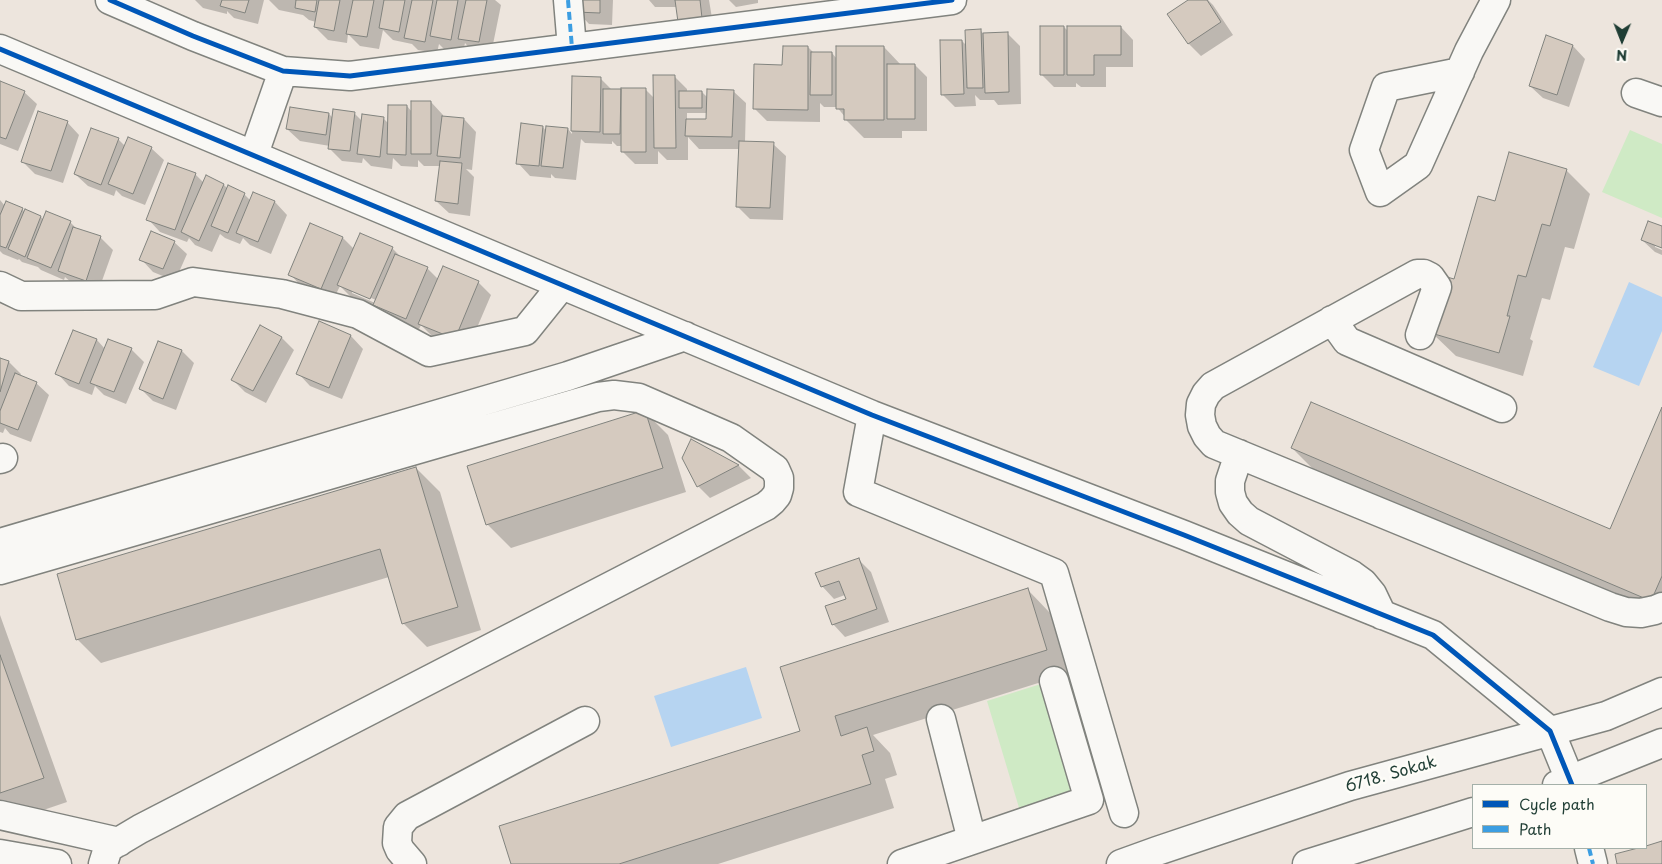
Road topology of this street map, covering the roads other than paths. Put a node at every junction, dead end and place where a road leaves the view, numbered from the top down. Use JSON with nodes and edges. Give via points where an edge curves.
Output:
{"nodes":[{"id":1,"x":110,"y":0,"type":"edge"},
{"id":2,"x":568,"y":0,"type":"edge"},
{"id":3,"x":952,"y":0,"type":"edge"},
{"id":4,"x":1496,"y":0,"type":"edge"},
{"id":5,"x":572,"y":48,"type":"junction"},
{"id":6,"x":0,"y":49,"type":"edge"},
{"id":7,"x":283,"y":71,"type":"junction"},
{"id":8,"x":1460,"y":72,"type":"dead end"},
{"id":9,"x":1636,"y":93,"type":"dead end"},
{"id":10,"x":1662,"y":102,"type":"edge"},
{"id":11,"x":254,"y":154,"type":"junction"},
{"id":12,"x":562,"y":285,"type":"junction"},
{"id":13,"x":0,"y":286,"type":"edge"},
{"id":14,"x":1332,"y":320,"type":"junction"},
{"id":15,"x":1420,"y":335,"type":"dead end"},
{"id":16,"x":685,"y":336,"type":"junction"},
{"id":17,"x":1502,"y":408,"type":"dead end"},
{"id":18,"x":872,"y":415,"type":"junction"},
{"id":19,"x":1239,"y":454,"type":"junction"},
{"id":20,"x":0,"y":543,"type":"edge"},
{"id":21,"x":0,"y":570,"type":"edge"},
{"id":22,"x":1662,"y":607,"type":"edge"},
{"id":23,"x":1382,"y":615,"type":"junction"},
{"id":24,"x":1054,"y":680,"type":"dead end"},
{"id":25,"x":1662,"y":692,"type":"edge"},
{"id":26,"x":941,"y":719,"type":"dead end"},
{"id":27,"x":585,"y":722,"type":"dead end"},
{"id":28,"x":1550,"y":731,"type":"junction"},
{"id":29,"x":1662,"y":743,"type":"edge"},
{"id":30,"x":1567,"y":784,"type":"edge"},
{"id":31,"x":1472,"y":812,"type":"edge"},
{"id":32,"x":1124,"y":814,"type":"dead end"},
{"id":33,"x":0,"y":815,"type":"edge"},
{"id":34,"x":972,"y":840,"type":"junction"},
{"id":35,"x":119,"y":842,"type":"junction"},
{"id":36,"x":1589,"y":849,"type":"edge"},
{"id":37,"x":0,"y":854,"type":"edge"},
{"id":38,"x":57,"y":864,"type":"edge"},
{"id":39,"x":103,"y":864,"type":"edge"},
{"id":40,"x":412,"y":864,"type":"edge"},
{"id":41,"x":902,"y":864,"type":"edge"},
{"id":42,"x":1121,"y":864,"type":"edge"},
{"id":43,"x":1307,"y":864,"type":"edge"},
{"id":44,"x":1593,"y":864,"type":"edge"}],
"edges":[{"from":1,"to":7,"type":"street"},
{"from":2,"to":5,"type":"street"},
{"from":3,"to":5,"type":"street"},
{"from":4,"to":8,"type":"street"},
{"from":5,"to":7,"type":"street","via":[[350,76]]},
{"from":6,"to":11,"type":"street"},
{"from":7,"to":11,"type":"street"},
{"from":9,"to":10,"type":"street"},
{"from":11,"to":12,"type":"street"},
{"from":12,"to":13,"type":"street","via":[[525,331],[429,352],[358,314],[282,294],[192,282],[155,295],[22,296]]},
{"from":12,"to":16,"type":"street"},
{"from":14,"to":15,"type":"street","via":[[1411,276],[1424,274],[1437,287]]},
{"from":14,"to":17,"type":"street","via":[[1346,341]]},
{"from":14,"to":19,"type":"street","via":[[1213,386],[1206,394],[1200,415],[1207,436],[1214,444]]},
{"from":16,"to":18,"type":"street"},
{"from":16,"to":20,"type":"street","via":[[568,376]]},
{"from":18,"to":23,"type":"street"},
{"from":18,"to":32,"type":"street","via":[[858,492],[1054,573]]},
{"from":19,"to":22,"type":"street","via":[[1610,607],[1641,613]]},
{"from":19,"to":23,"type":"street","via":[[1230,481],[1230,492],[1240,513],[1249,521],[1352,575],[1372,594]]},
{"from":21,"to":35,"type":"street","via":[[598,397],[639,398],[731,438],[776,469],[779,488],[766,506]]},
{"from":23,"to":28,"type":"street","via":[[1433,635]]},
{"from":24,"to":34,"type":"street","via":[[1089,800]]},
{"from":25,"to":28,"type":"street","name":"6718. Sokak","via":[[1606,716]]},
{"from":26,"to":34,"type":"street"},
{"from":27,"to":40,"type":"street","via":[[407,816],[398,827],[397,842]]},
{"from":28,"to":30,"type":"street"},
{"from":28,"to":42,"type":"street","name":"6718. Sokak","via":[[1350,786]]},
{"from":29,"to":30,"type":"street"},
{"from":31,"to":43,"type":"street"},
{"from":33,"to":35,"type":"street"},
{"from":34,"to":41,"type":"street"},
{"from":35,"to":39,"type":"street","via":[[108,848]]},
{"from":36,"to":44,"type":"street"},
{"from":37,"to":38,"type":"street"}]}
